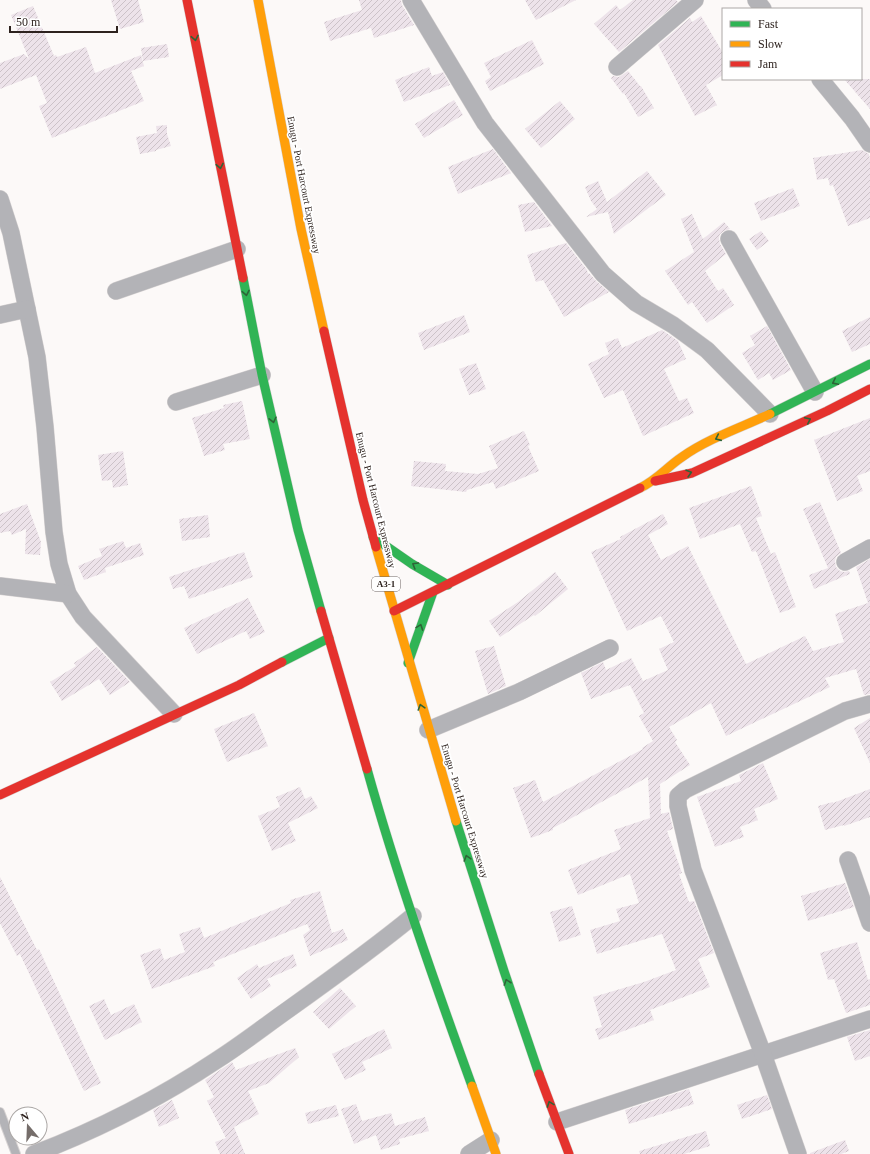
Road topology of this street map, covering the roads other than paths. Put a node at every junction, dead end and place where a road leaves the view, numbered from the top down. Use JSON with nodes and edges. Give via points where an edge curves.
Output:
{"nodes":[{"id":1,"x":187,"y":0,"type":"edge"},
{"id":2,"x":258,"y":0,"type":"edge"},
{"id":3,"x":411,"y":0,"type":"edge"},
{"id":4,"x":695,"y":0,"type":"edge"},
{"id":5,"x":756,"y":0,"type":"edge"},
{"id":6,"x":762,"y":8,"type":"edge"},
{"id":7,"x":617,"y":67,"type":"dead end"},
{"id":8,"x":821,"y":80,"type":"edge"},
{"id":9,"x":870,"y":144,"type":"edge"},
{"id":10,"x":0,"y":199,"type":"edge"},
{"id":11,"x":729,"y":239,"type":"dead end"},
{"id":12,"x":237,"y":249,"type":"junction"},
{"id":13,"x":116,"y":291,"type":"dead end"},
{"id":14,"x":26,"y":309,"type":"junction"},
{"id":15,"x":0,"y":315,"type":"edge"},
{"id":16,"x":870,"y":364,"type":"edge"},
{"id":17,"x":262,"y":375,"type":"junction"},
{"id":18,"x":870,"y":390,"type":"edge"},
{"id":19,"x":815,"y":392,"type":"junction"},
{"id":20,"x":176,"y":402,"type":"dead end"},
{"id":21,"x":770,"y":414,"type":"junction"},
{"id":22,"x":652,"y":482,"type":"junction"},
{"id":23,"x":373,"y":537,"type":"junction"},
{"id":24,"x":870,"y":548,"type":"edge"},
{"id":25,"x":845,"y":562,"type":"dead end"},
{"id":26,"x":448,"y":585,"type":"junction"},
{"id":27,"x":0,"y":586,"type":"edge"},
{"id":28,"x":432,"y":592,"type":"junction"},
{"id":29,"x":68,"y":594,"type":"junction"},
{"id":30,"x":394,"y":611,"type":"junction"},
{"id":31,"x":329,"y":638,"type":"junction"},
{"id":32,"x":610,"y":648,"type":"dead end"},
{"id":33,"x":408,"y":663,"type":"junction"},
{"id":34,"x":870,"y":704,"type":"edge"},
{"id":35,"x":174,"y":714,"type":"junction"},
{"id":36,"x":428,"y":730,"type":"junction"},
{"id":37,"x":0,"y":796,"type":"edge"},
{"id":38,"x":848,"y":860,"type":"dead end"},
{"id":39,"x":413,"y":916,"type":"junction"},
{"id":40,"x":870,"y":923,"type":"edge"},
{"id":41,"x":870,"y":1018,"type":"edge"},
{"id":42,"x":763,"y":1054,"type":"junction"},
{"id":43,"x":0,"y":1112,"type":"edge"},
{"id":44,"x":557,"y":1122,"type":"junction"},
{"id":45,"x":493,"y":1147,"type":"edge"},
{"id":46,"x":16,"y":1154,"type":"edge"},
{"id":47,"x":34,"y":1154,"type":"edge"},
{"id":48,"x":469,"y":1154,"type":"edge"},
{"id":49,"x":569,"y":1154,"type":"edge"},
{"id":50,"x":798,"y":1154,"type":"edge"}],
"edges":[{"from":1,"to":12,"type":"main road","one_way":true},
{"from":2,"to":23,"type":"main road","name":"Enugu - Port Harcourt Expressway","number":"A3-1","via":[[301,229]]},
{"from":3,"to":21,"type":"street","via":[[485,123],[603,274],[636,303],[707,350]]},
{"from":4,"to":7,"type":"street"},
{"from":5,"to":6,"type":"street"},
{"from":8,"to":9,"type":"street"},
{"from":10,"to":14,"type":"street","via":[[11,233]]},
{"from":11,"to":19,"type":"street"},
{"from":12,"to":13,"type":"street"},
{"from":12,"to":17,"type":"main road","one_way":true},
{"from":14,"to":15,"type":"street"},
{"from":14,"to":29,"type":"street","via":[[37,357],[54,532],[59,564]]},
{"from":16,"to":19,"type":"main road","one_way":true},
{"from":17,"to":20,"type":"street"},
{"from":17,"to":31,"type":"main road","one_way":true,"via":[[298,530]]},
{"from":22,"to":18,"type":"main road","one_way":true,"via":[[692,473]]},
{"from":19,"to":21,"type":"main road"},
{"from":21,"to":22,"type":"main road","one_way":true,"via":[[698,447],[681,457]]},
{"from":22,"to":26,"type":"main road"},
{"from":26,"to":23,"type":"main road","one_way":true},
{"from":23,"to":30,"type":"main road","name":"Enugu - Port Harcourt Expressway","number":"A3-1"},
{"from":24,"to":25,"type":"street"},
{"from":26,"to":28,"type":"main road"},
{"from":27,"to":29,"type":"street"},
{"from":28,"to":30,"type":"main road"},
{"from":33,"to":28,"type":"main road","one_way":true},
{"from":29,"to":35,"type":"street","via":[[83,617]]},
{"from":30,"to":33,"type":"main road","name":"Enugu - Port Harcourt Expressway","number":"A3-1"},
{"from":31,"to":35,"type":"main road","via":[[239,685]]},
{"from":31,"to":39,"type":"main road","via":[[378,809]]},
{"from":32,"to":36,"type":"street","via":[[518,692]]},
{"from":36,"to":33,"type":"main road","name":"Enugu - Port Harcourt Expressway","number":"A3-1","one_way":true},
{"from":34,"to":42,"type":"street","via":[[845,711],[685,790],[678,796],[693,870]]},
{"from":35,"to":37,"type":"main road"},
{"from":44,"to":36,"type":"main road","name":"Enugu - Port Harcourt Expressway","number":"A3-1","one_way":true,"via":[[487,922]]},
{"from":38,"to":40,"type":"street"},
{"from":39,"to":45,"type":"main road"},
{"from":39,"to":47,"type":"street","via":[[347,968],[217,1060],[132,1110]]},
{"from":41,"to":42,"type":"street"},
{"from":42,"to":44,"type":"street"},
{"from":42,"to":50,"type":"street"},
{"from":43,"to":46,"type":"lane"},
{"from":44,"to":49,"type":"main road","name":"Enugu - Port Harcourt Expressway","number":"A3-1"},
{"from":45,"to":48,"type":"street"}]}
